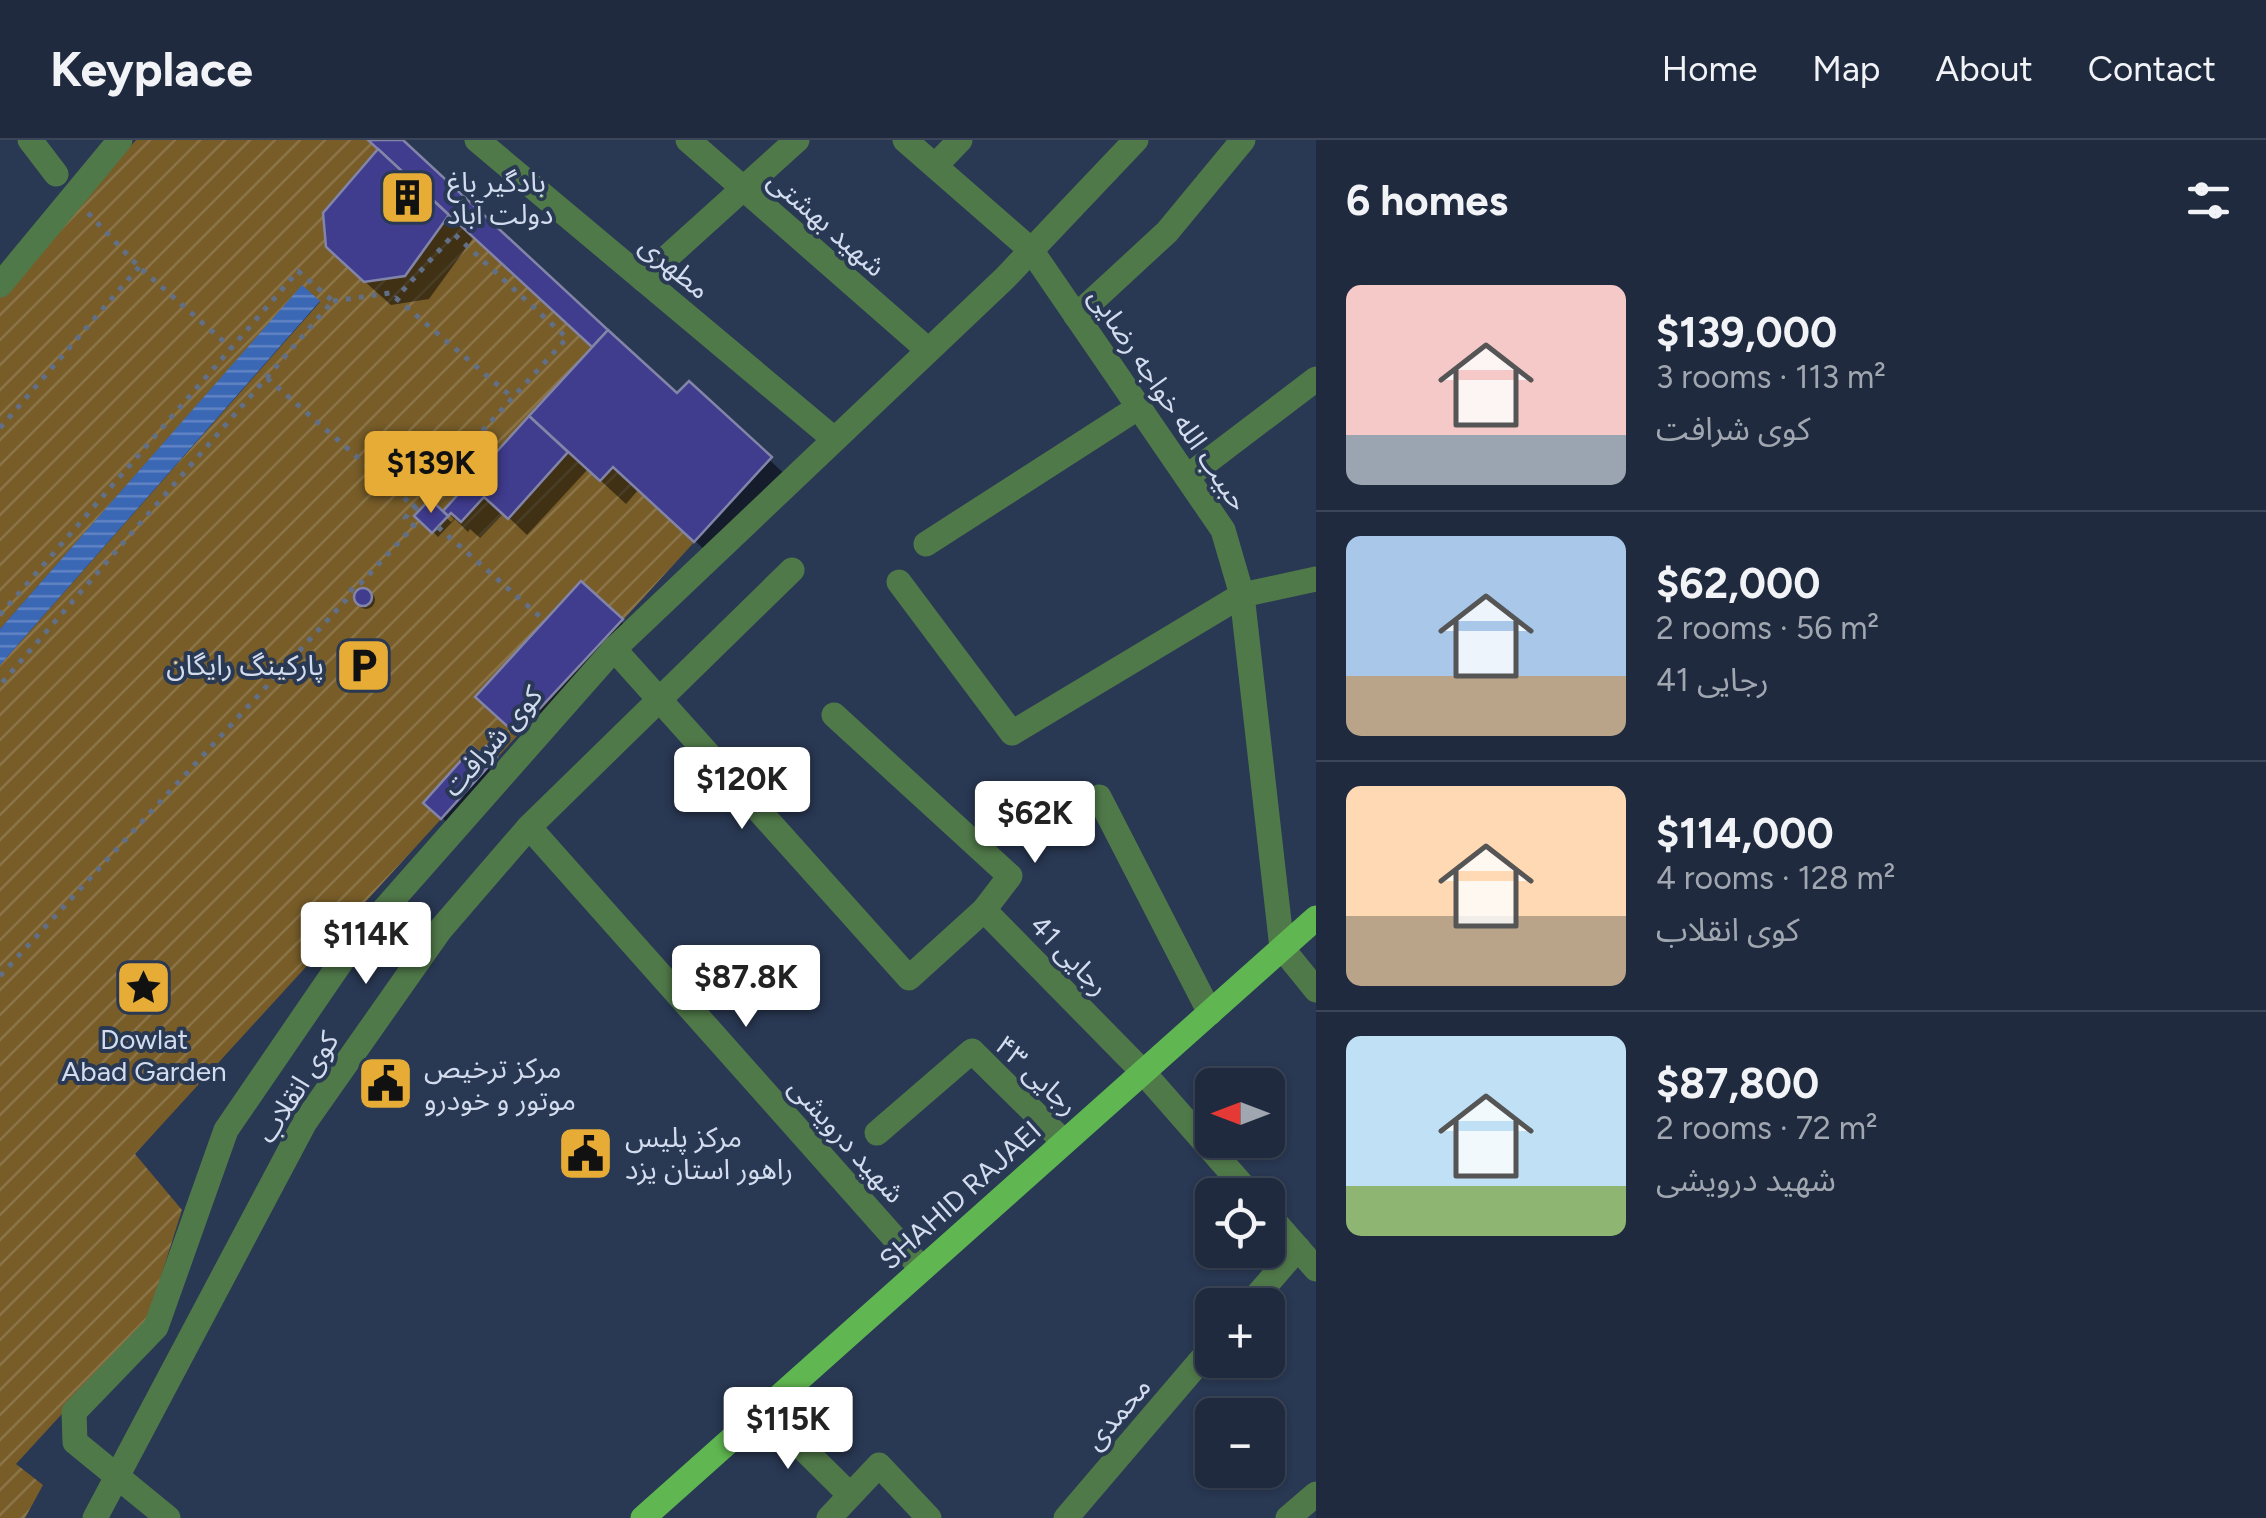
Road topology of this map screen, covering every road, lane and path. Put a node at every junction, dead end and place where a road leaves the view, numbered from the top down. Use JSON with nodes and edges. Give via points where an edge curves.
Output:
{"nodes":[{"id":1,"x":30,"y":140,"type":"edge"},
{"id":2,"x":120,"y":140,"type":"edge"},
{"id":3,"x":477,"y":140,"type":"edge"},
{"id":4,"x":688,"y":140,"type":"edge"},
{"id":5,"x":797,"y":140,"type":"edge"},
{"id":6,"x":905,"y":140,"type":"edge"},
{"id":7,"x":960,"y":140,"type":"edge"},
{"id":8,"x":1136,"y":140,"type":"edge"},
{"id":9,"x":1243,"y":140,"type":"edge"},
{"id":10,"x":935,"y":166,"type":"junction"},
{"id":11,"x":56,"y":174,"type":"dead end"},
{"id":12,"x":742,"y":189,"type":"junction"},
{"id":13,"x":74,"y":199,"type":"junction"},
{"id":14,"x":1031,"y":250,"type":"junction"},
{"id":15,"x":138,"y":267,"type":"junction"},
{"id":16,"x":644,"y":280,"type":"junction"},
{"id":17,"x":0,"y":284,"type":"edge"},
{"id":18,"x":396,"y":298,"type":"junction"},
{"id":19,"x":333,"y":301,"type":"junction"},
{"id":20,"x":1076,"y":316,"type":"junction"},
{"id":21,"x":231,"y":348,"type":"junction"},
{"id":22,"x":928,"y":350,"type":"junction"},
{"id":23,"x":267,"y":377,"type":"junction"},
{"id":24,"x":1316,"y":379,"type":"edge"},
{"id":25,"x":513,"y":398,"type":"junction"},
{"id":26,"x":1139,"y":407,"type":"junction"},
{"id":27,"x":0,"y":428,"type":"edge"},
{"id":28,"x":834,"y":439,"type":"junction"},
{"id":29,"x":1187,"y":478,"type":"junction"},
{"id":30,"x":416,"y":509,"type":"junction"},
{"id":31,"x":438,"y":527,"type":"dead end"},
{"id":32,"x":926,"y":544,"type":"dead end"},
{"id":33,"x":792,"y":570,"type":"dead end"},
{"id":34,"x":1316,"y":579,"type":"edge"},
{"id":35,"x":899,"y":582,"type":"dead end"},
{"id":36,"x":1242,"y":595,"type":"junction"},
{"id":37,"x":0,"y":616,"type":"edge"},
{"id":38,"x":545,"y":620,"type":"dead end"},
{"id":39,"x":614,"y":649,"type":"junction"},
{"id":40,"x":0,"y":685,"type":"edge"},
{"id":41,"x":659,"y":697,"type":"junction"},
{"id":42,"x":834,"y":715,"type":"dead end"},
{"id":43,"x":1099,"y":797,"type":"dead end"},
{"id":44,"x":528,"y":827,"type":"junction"},
{"id":45,"x":984,"y":910,"type":"junction"},
{"id":46,"x":1316,"y":918,"type":"edge"},
{"id":47,"x":1282,"y":948,"type":"junction"},
{"id":48,"x":0,"y":976,"type":"edge"},
{"id":49,"x":1316,"y":990,"type":"edge"},
{"id":50,"x":1210,"y":1013,"type":"junction"},
{"id":51,"x":1143,"y":1072,"type":"junction"},
{"id":52,"x":877,"y":1134,"type":"dead end"},
{"id":53,"x":1064,"y":1142,"type":"junction"},
{"id":54,"x":1236,"y":1178,"type":"edge"},
{"id":55,"x":1285,"y":1233,"type":"edge"},
{"id":56,"x":1298,"y":1248,"type":"junction"},
{"id":57,"x":1316,"y":1268,"type":"edge"},
{"id":58,"x":922,"y":1269,"type":"junction"},
{"id":59,"x":1263,"y":1288,"type":"edge"},
{"id":60,"x":1195,"y":1367,"type":"edge"},
{"id":61,"x":764,"y":1410,"type":"junction"},
{"id":62,"x":116,"y":1476,"type":"junction"},
{"id":63,"x":1316,"y":1494,"type":"edge"},
{"id":64,"x":850,"y":1496,"type":"junction"},
{"id":65,"x":95,"y":1518,"type":"edge"},
{"id":66,"x":168,"y":1518,"type":"edge"},
{"id":67,"x":644,"y":1518,"type":"edge"},
{"id":68,"x":829,"y":1518,"type":"edge"},
{"id":69,"x":929,"y":1518,"type":"edge"},
{"id":70,"x":1066,"y":1518,"type":"edge"},
{"id":71,"x":1288,"y":1518,"type":"edge"}],
"edges":[{"from":1,"to":11,"type":"street"},
{"from":2,"to":13,"type":"street"},
{"from":3,"to":16,"type":"street","name":"مطهری"},
{"from":4,"to":12,"type":"street","name":"شهید بهشتی"},
{"from":5,"to":12,"type":"street"},
{"from":6,"to":10,"type":"street","name":"حبیب الله خواجه رضایی"},
{"from":7,"to":10,"type":"street"},
{"from":8,"to":14,"type":"street","name":"کوی شرافت"},
{"from":9,"to":20,"type":"street","via":[[1167,232]]},
{"from":10,"to":14,"type":"street","name":"حبیب الله خواجه رضایی"},
{"from":12,"to":16,"type":"street"},
{"from":12,"to":22,"type":"street","name":"شهید بهشتی"},
{"from":13,"to":15,"type":"path"},
{"from":13,"to":17,"type":"street"},
{"from":14,"to":20,"type":"street","name":"حبیب الله خواجه رضایی"},
{"from":14,"to":22,"type":"street","name":"کوی شرافت"},
{"from":15,"to":21,"type":"path"},
{"from":15,"to":27,"type":"path"},
{"from":16,"to":28,"type":"street","name":"مطهری"},
{"from":18,"to":19,"type":"path","via":[[390,293]]},
{"from":18,"to":25,"type":"path"},
{"from":18,"to":25,"type":"path","via":[[454,234],[567,338]]},
{"from":19,"to":21,"type":"path","via":[[298,270]]},
{"from":19,"to":23,"type":"path"},
{"from":20,"to":26,"type":"street","name":"حبیب الله خواجه رضایی"},
{"from":21,"to":37,"type":"path"},
{"from":22,"to":28,"type":"street","name":"کوی شرافت"},
{"from":23,"to":30,"type":"path"},
{"from":23,"to":40,"type":"path"},
{"from":24,"to":29,"type":"street"},
{"from":25,"to":30,"type":"path"},
{"from":26,"to":29,"type":"street","name":"حبیب الله خواجه رضایی"},
{"from":26,"to":32,"type":"street"},
{"from":28,"to":39,"type":"street","name":"کوی شرافت"},
{"from":29,"to":36,"type":"street","name":"حبیب الله خواجه رضایی","via":[[1223,530]]},
{"from":30,"to":48,"type":"path","via":[[405,518],[414,526]]},
{"from":31,"to":38,"type":"path"},
{"from":33,"to":41,"type":"street","name":"کوی انقلاب"},
{"from":34,"to":36,"type":"street"},
{"from":35,"to":36,"type":"street","via":[[1012,733]]},
{"from":36,"to":47,"type":"street","name":"حبیب الله خواجه رضایی"},
{"from":39,"to":41,"type":"street"},
{"from":39,"to":62,"type":"street","name":"کوی شرافت","via":[[352,946],[226,1130],[156,1327],[74,1412],[75,1442]]},
{"from":41,"to":44,"type":"street","name":"کوی انقلاب"},
{"from":41,"to":45,"type":"street","via":[[910,978]]},
{"from":42,"to":45,"type":"street","via":[[1010,876]]},
{"from":43,"to":50,"type":"street"},
{"from":44,"to":58,"type":"street","name":"شهید درویشی"},
{"from":44,"to":62,"type":"street","name":"کوی انقلاب","via":[[440,930],[305,1122]]},
{"from":45,"to":51,"type":"street","name":"رجایی 41"},
{"from":46,"to":47,"type":"main road","name":"SHAHID RAJAEI"},
{"from":47,"to":49,"type":"street"},
{"from":47,"to":50,"type":"main road","name":"SHAHID RAJAEI"},
{"from":50,"to":51,"type":"main road","name":"SHAHID RAJAEI"},
{"from":51,"to":53,"type":"main road","name":"SHAHID RAJAEI"},
{"from":51,"to":54,"type":"street","name":"رجایی 41"},
{"from":52,"to":53,"type":"street","name":"رجایی ۴۳","via":[[972,1051]]},
{"from":53,"to":58,"type":"main road","name":"SHAHID RAJAEI"},
{"from":55,"to":56,"type":"street"},
{"from":56,"to":57,"type":"street"},
{"from":56,"to":59,"type":"street"},
{"from":58,"to":61,"type":"main road","name":"SHAHID RAJAEI"},
{"from":60,"to":70,"type":"street","name":"محمدی"},
{"from":61,"to":64,"type":"street"},
{"from":61,"to":67,"type":"main road","name":"SHAHID RAJAEI"},
{"from":62,"to":65,"type":"street","name":"کوی انقلاب"},
{"from":62,"to":66,"type":"street","name":"کوی شرافت"},
{"from":63,"to":71,"type":"street"},
{"from":64,"to":68,"type":"street"},
{"from":64,"to":69,"type":"street","via":[[879,1465]]}]}
